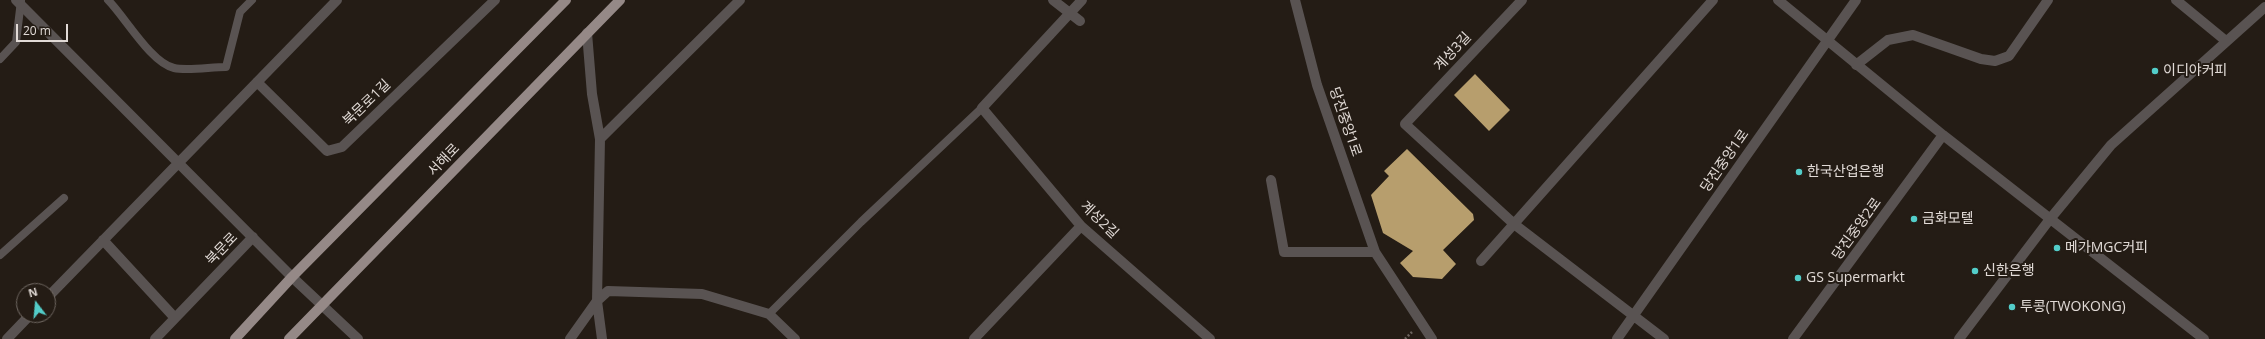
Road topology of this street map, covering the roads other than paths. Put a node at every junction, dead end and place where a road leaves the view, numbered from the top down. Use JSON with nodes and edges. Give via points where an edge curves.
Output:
{"nodes":[{"id":1,"x":108,"y":0,"type":"edge"},
{"id":2,"x":252,"y":0,"type":"edge"},
{"id":3,"x":337,"y":0,"type":"edge"},
{"id":4,"x":494,"y":0,"type":"edge"},
{"id":5,"x":566,"y":0,"type":"edge"},
{"id":6,"x":620,"y":0,"type":"edge"},
{"id":7,"x":740,"y":0,"type":"edge"},
{"id":8,"x":1053,"y":0,"type":"edge"},
{"id":9,"x":1082,"y":0,"type":"edge"},
{"id":10,"x":1294,"y":0,"type":"edge"},
{"id":11,"x":1522,"y":0,"type":"edge"},
{"id":12,"x":1713,"y":0,"type":"edge"},
{"id":13,"x":1778,"y":0,"type":"edge"},
{"id":14,"x":1856,"y":0,"type":"edge"},
{"id":15,"x":2048,"y":0,"type":"edge"},
{"id":16,"x":2176,"y":0,"type":"edge"},
{"id":17,"x":20,"y":2,"type":"edge"},
{"id":18,"x":2265,"y":7,"type":"edge"},
{"id":19,"x":1069,"y":13,"type":"junction"},
{"id":20,"x":1080,"y":21,"type":"dead end"},
{"id":21,"x":587,"y":33,"type":"junction"},
{"id":22,"x":1826,"y":41,"type":"junction"},
{"id":23,"x":2226,"y":41,"type":"junction"},
{"id":24,"x":0,"y":59,"type":"edge"},
{"id":25,"x":1856,"y":65,"type":"junction"},
{"id":26,"x":257,"y":82,"type":"junction"},
{"id":27,"x":982,"y":108,"type":"junction"},
{"id":28,"x":1943,"y":135,"type":"junction"},
{"id":29,"x":600,"y":139,"type":"junction"},
{"id":30,"x":178,"y":162,"type":"junction"},
{"id":31,"x":1271,"y":180,"type":"dead end"},
{"id":32,"x":64,"y":198,"type":"dead end"},
{"id":33,"x":2050,"y":219,"type":"junction"},
{"id":34,"x":1514,"y":224,"type":"junction"},
{"id":35,"x":1082,"y":226,"type":"junction"},
{"id":36,"x":253,"y":237,"type":"junction"},
{"id":37,"x":103,"y":240,"type":"junction"},
{"id":38,"x":1375,"y":252,"type":"junction"},
{"id":39,"x":0,"y":255,"type":"edge"},
{"id":40,"x":1481,"y":261,"type":"dead end"},
{"id":41,"x":292,"y":277,"type":"junction"},
{"id":42,"x":56,"y":289,"type":"edge"},
{"id":43,"x":597,"y":301,"type":"junction"},
{"id":44,"x":322,"y":304,"type":"junction"},
{"id":45,"x":768,"y":314,"type":"junction"},
{"id":46,"x":1634,"y":315,"type":"junction"},
{"id":47,"x":175,"y":318,"type":"junction"},
{"id":48,"x":22,"y":323,"type":"edge"},
{"id":49,"x":2189,"y":328,"type":"junction"},
{"id":50,"x":7,"y":339,"type":"edge"},
{"id":51,"x":155,"y":339,"type":"edge"},
{"id":52,"x":236,"y":339,"type":"edge"},
{"id":53,"x":289,"y":339,"type":"edge"},
{"id":54,"x":358,"y":339,"type":"edge"},
{"id":55,"x":570,"y":339,"type":"edge"},
{"id":56,"x":602,"y":339,"type":"edge"},
{"id":57,"x":795,"y":339,"type":"edge"},
{"id":58,"x":974,"y":339,"type":"edge"},
{"id":59,"x":1210,"y":339,"type":"edge"},
{"id":60,"x":1432,"y":339,"type":"edge"},
{"id":61,"x":1617,"y":339,"type":"edge"},
{"id":62,"x":1664,"y":339,"type":"edge"},
{"id":63,"x":1793,"y":339,"type":"edge"},
{"id":64,"x":1959,"y":339,"type":"edge"},
{"id":65,"x":2187,"y":339,"type":"edge"},
{"id":66,"x":2204,"y":339,"type":"edge"}],
"edges":[{"from":1,"to":2,"type":"lane","via":[[121,13],[149,52],[173,68],[226,67],[240,12]]},
{"from":3,"to":26,"type":"street"},
{"from":4,"to":26,"type":"street","name":"북문로1길","via":[[342,147],[327,151]]},
{"from":5,"to":41,"type":"main road","name":"서해로"},
{"from":6,"to":21,"type":"main road","name":"서해로"},
{"from":7,"to":29,"type":"street"},
{"from":8,"to":19,"type":"street"},
{"from":9,"to":19,"type":"street"},
{"from":10,"to":38,"type":"street","name":"당진중앙1로","via":[[1317,85]]},
{"from":11,"to":34,"type":"street","name":"계성3길","via":[[1405,124]]},
{"from":12,"to":34,"type":"street"},
{"from":13,"to":22,"type":"street"},
{"from":14,"to":22,"type":"street","name":"당진중앙1로"},
{"from":15,"to":25,"type":"street","via":[[2009,56],[1995,61],[1981,59],[1913,35],[1888,40]]},
{"from":16,"to":23,"type":"street"},
{"from":17,"to":24,"type":"lane","via":[[16,42]]},
{"from":17,"to":30,"type":"street","name":"북문로"},
{"from":18,"to":23,"type":"street"},
{"from":19,"to":20,"type":"street"},
{"from":19,"to":27,"type":"street"},
{"from":21,"to":29,"type":"street","via":[[592,94]]},
{"from":21,"to":44,"type":"main road","name":"서해로"},
{"from":22,"to":25,"type":"street"},
{"from":22,"to":46,"type":"street","name":"당진중앙1로"},
{"from":23,"to":33,"type":"street","via":[[2111,145]]},
{"from":25,"to":28,"type":"street"},
{"from":26,"to":30,"type":"street"},
{"from":27,"to":35,"type":"street","name":"계성2길"},
{"from":27,"to":45,"type":"lane"},
{"from":28,"to":33,"type":"street"},
{"from":28,"to":63,"type":"street","name":"당진중앙2로"},
{"from":29,"to":43,"type":"street"},
{"from":30,"to":36,"type":"street","name":"북문로"},
{"from":30,"to":37,"type":"street"},
{"from":31,"to":38,"type":"street","via":[[1284,252]]},
{"from":32,"to":39,"type":"lane"},
{"from":33,"to":49,"type":"street"},
{"from":33,"to":64,"type":"street"},
{"from":34,"to":40,"type":"street"},
{"from":34,"to":46,"type":"street"},
{"from":35,"to":58,"type":"street"},
{"from":35,"to":59,"type":"street","name":"계성2길"},
{"from":36,"to":41,"type":"street"},
{"from":36,"to":47,"type":"street","name":"북문로"},
{"from":37,"to":42,"type":"street"},
{"from":37,"to":47,"type":"street"},
{"from":38,"to":60,"type":"street","name":"당진중앙1로"},
{"from":41,"to":44,"type":"street"},
{"from":41,"to":52,"type":"main road","name":"서해로"},
{"from":43,"to":45,"type":"street","via":[[608,291],[702,294]]},
{"from":43,"to":55,"type":"street"},
{"from":43,"to":56,"type":"street"},
{"from":44,"to":53,"type":"main road","name":"서해로"},
{"from":44,"to":54,"type":"street"},
{"from":45,"to":57,"type":"street"},
{"from":46,"to":61,"type":"street","name":"당진중앙1로"},
{"from":46,"to":62,"type":"street"},
{"from":47,"to":51,"type":"street","name":"북문로"},
{"from":48,"to":50,"type":"street"},
{"from":49,"to":65,"type":"street"},
{"from":49,"to":66,"type":"street"}]}
